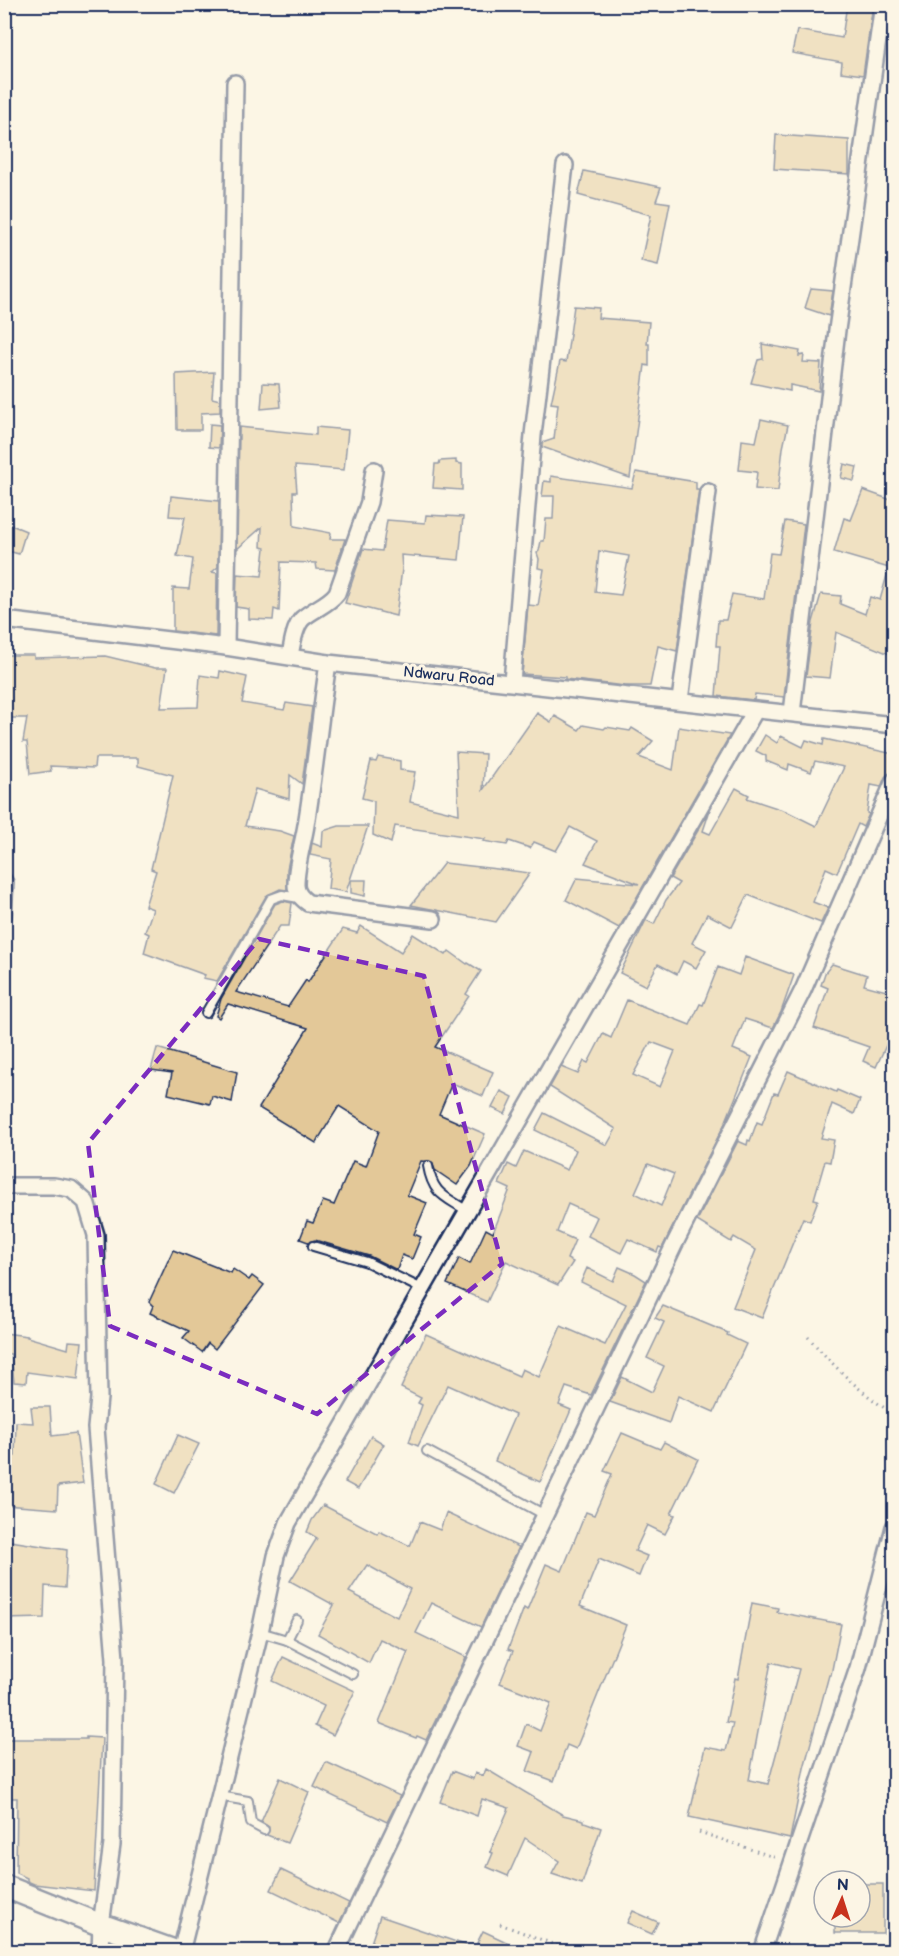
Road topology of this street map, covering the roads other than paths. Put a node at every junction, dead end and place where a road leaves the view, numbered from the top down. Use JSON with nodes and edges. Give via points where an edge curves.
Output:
{"nodes":[{"id":1,"x":883,"y":4,"type":"edge"},
{"id":2,"x":235,"y":83,"type":"dead end"},
{"id":3,"x":565,"y":165,"type":"dead end"},
{"id":4,"x":374,"y":470,"type":"dead end"},
{"id":5,"x":708,"y":492,"type":"dead end"},
{"id":6,"x":4,"y":620,"type":"edge"},
{"id":7,"x":226,"y":647,"type":"junction"},
{"id":8,"x":290,"y":656,"type":"junction"},
{"id":9,"x":328,"y":663,"type":"junction"},
{"id":10,"x":512,"y":682,"type":"junction"},
{"id":11,"x":680,"y":700,"type":"junction"},
{"id":12,"x":755,"y":711,"type":"junction"},
{"id":13,"x":792,"y":713,"type":"junction"},
{"id":14,"x":894,"y":725,"type":"edge"},
{"id":15,"x":894,"y":781,"type":"edge"},
{"id":16,"x":4,"y":874,"type":"edge"},
{"id":17,"x":301,"y":898,"type":"junction"},
{"id":18,"x":7,"y":917,"type":"dead end"},
{"id":19,"x":433,"y":919,"type":"dead end"},
{"id":20,"x":206,"y":1013,"type":"dead end"},
{"id":21,"x":428,"y":1166,"type":"dead end"},
{"id":22,"x":4,"y":1186,"type":"edge"},
{"id":23,"x":467,"y":1210,"type":"junction"},
{"id":24,"x":313,"y":1246,"type":"dead end"},
{"id":25,"x":422,"y":1288,"type":"junction"},
{"id":26,"x":428,"y":1451,"type":"dead end"},
{"id":27,"x":545,"y":1515,"type":"junction"},
{"id":28,"x":894,"y":1527,"type":"edge"},
{"id":29,"x":297,"y":1620,"type":"dead end"},
{"id":30,"x":260,"y":1632,"type":"junction"},
{"id":31,"x":287,"y":1640,"type":"junction"},
{"id":32,"x":352,"y":1674,"type":"dead end"},
{"id":33,"x":218,"y":1796,"type":"junction"},
{"id":34,"x":264,"y":1830,"type":"dead end"},
{"id":35,"x":4,"y":1886,"type":"edge"},
{"id":36,"x":101,"y":1925,"type":"junction"},
{"id":37,"x":100,"y":1952,"type":"edge"},
{"id":38,"x":179,"y":1952,"type":"edge"},
{"id":39,"x":336,"y":1952,"type":"edge"},
{"id":40,"x":762,"y":1952,"type":"edge"}],
"edges":[{"from":1,"to":13,"type":"street","via":[[837,330]]},
{"from":2,"to":7,"type":"street"},
{"from":3,"to":10,"type":"street","via":[[534,435]]},
{"from":4,"to":8,"type":"street","via":[[369,502],[337,593],[302,620]]},
{"from":5,"to":11,"type":"street"},
{"from":6,"to":7,"type":"street","name":"Ndwaru Road"},
{"from":7,"to":8,"type":"street","name":"Ndwaru Road"},
{"from":8,"to":9,"type":"street","name":"Ndwaru Road"},
{"from":9,"to":10,"type":"street","name":"Ndwaru Road"},
{"from":9,"to":17,"type":"street","via":[[296,887]]},
{"from":10,"to":11,"type":"street","name":"Ndwaru Road"},
{"from":11,"to":12,"type":"street","name":"Ndwaru Road"},
{"from":12,"to":13,"type":"street","name":"Ndwaru Road"},
{"from":12,"to":23,"type":"street"},
{"from":13,"to":14,"type":"street","name":"Ndwaru Road"},
{"from":15,"to":27,"type":"street","via":[[803,990],[675,1243]]},
{"from":16,"to":18,"type":"lane","via":[[9,882]]},
{"from":17,"to":19,"type":"street","via":[[308,903]]},
{"from":17,"to":20,"type":"lane","via":[[282,895],[271,899]]},
{"from":21,"to":23,"type":"lane","via":[[438,1191]]},
{"from":22,"to":36,"type":"street","via":[[71,1189],[86,1202],[96,1235],[96,1428],[115,1659],[112,1844]]},
{"from":23,"to":25,"type":"street"},
{"from":24,"to":25,"type":"lane","via":[[367,1262]]},
{"from":25,"to":30,"type":"street","via":[[288,1523],[276,1556]]},
{"from":26,"to":27,"type":"lane"},
{"from":27,"to":39,"type":"street"},
{"from":28,"to":40,"type":"street","via":[[858,1668]]},
{"from":29,"to":31,"type":"lane"},
{"from":30,"to":31,"type":"lane"},
{"from":30,"to":33,"type":"street"},
{"from":31,"to":32,"type":"lane"},
{"from":33,"to":34,"type":"lane","via":[[248,1801],[252,1823]]},
{"from":33,"to":38,"type":"street"},
{"from":35,"to":36,"type":"main road"},
{"from":36,"to":37,"type":"street"},
{"from":36,"to":38,"type":"main road"}]}
